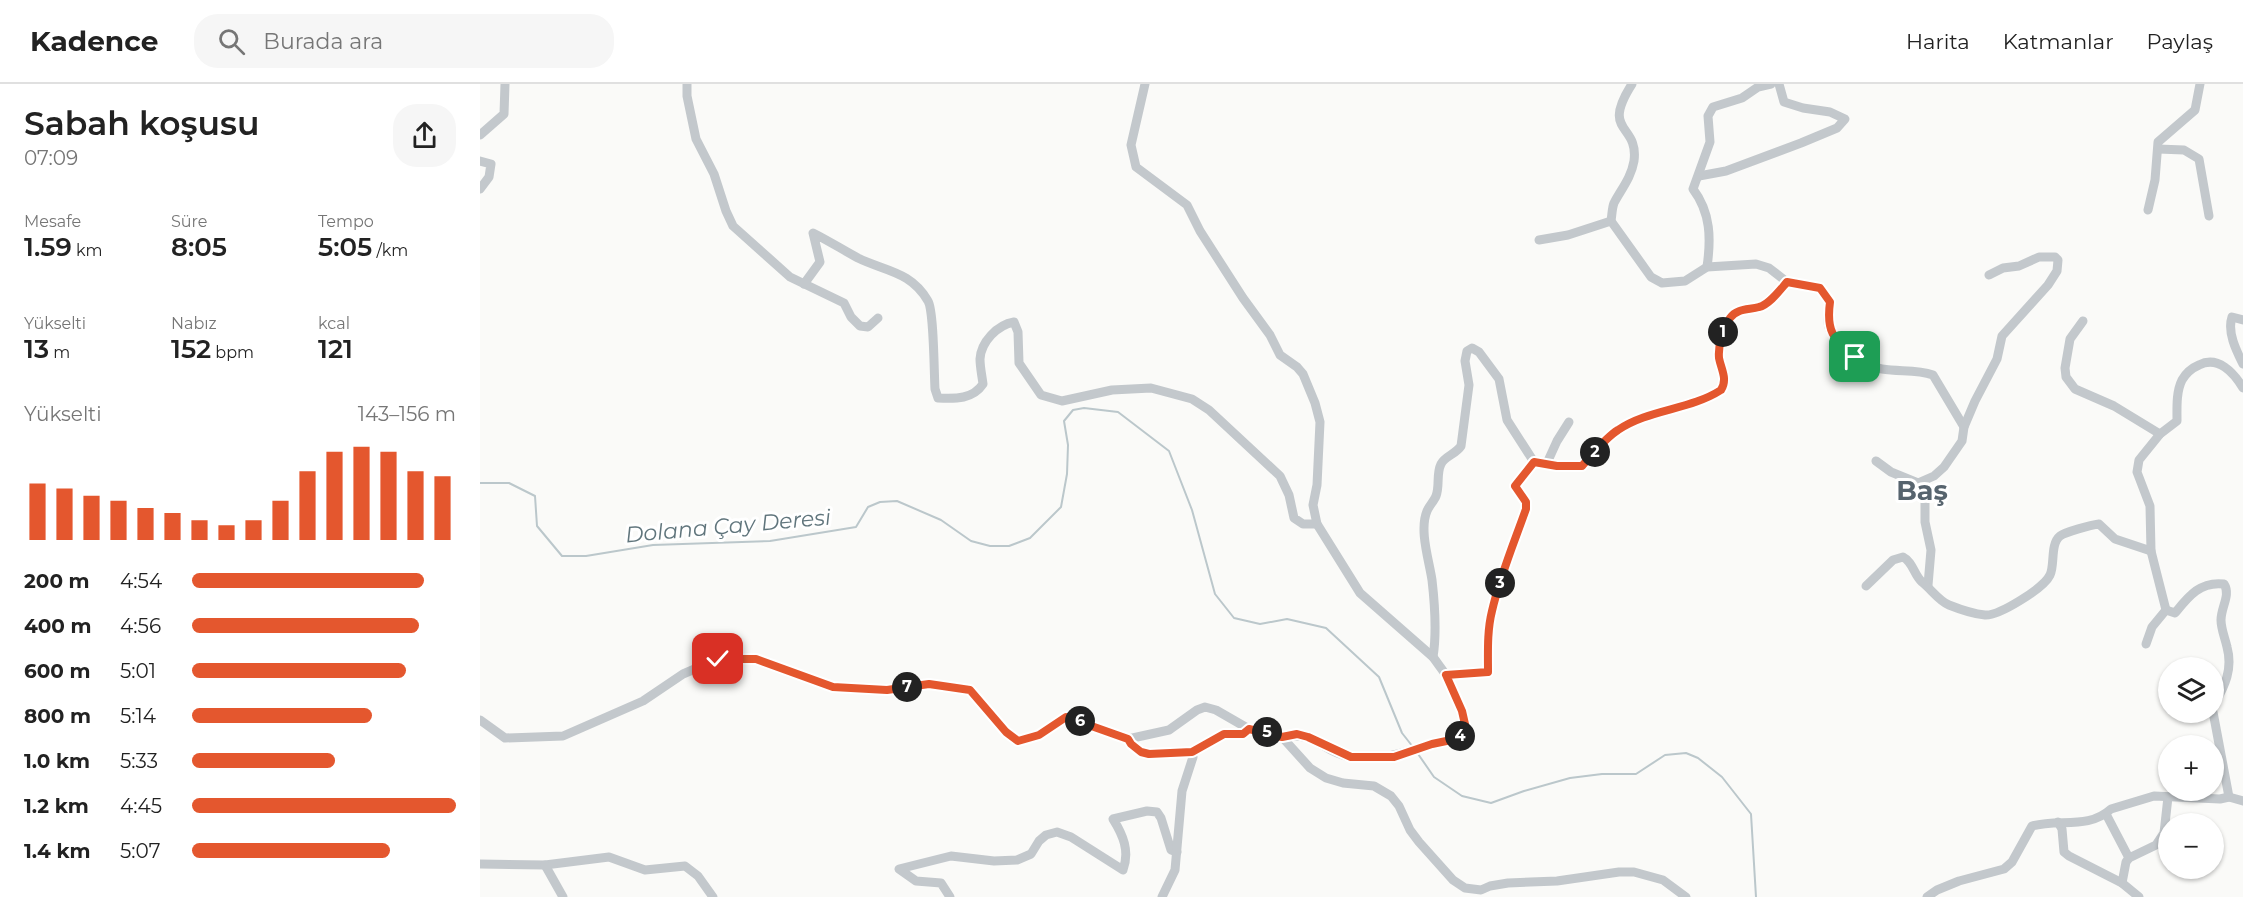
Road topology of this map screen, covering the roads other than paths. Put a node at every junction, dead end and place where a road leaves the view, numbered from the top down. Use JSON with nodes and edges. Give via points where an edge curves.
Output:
{"nodes":[{"id":1,"x":505,"y":84,"type":"edge"},
{"id":2,"x":687,"y":84,"type":"edge"},
{"id":3,"x":1145,"y":84,"type":"edge"},
{"id":4,"x":1632,"y":84,"type":"edge"},
{"id":5,"x":1771,"y":84,"type":"edge"},
{"id":6,"x":1779,"y":84,"type":"edge"},
{"id":7,"x":2200,"y":84,"type":"edge"},
{"id":8,"x":480,"y":135,"type":"edge"},
{"id":9,"x":2158,"y":149,"type":"junction"},
{"id":10,"x":480,"y":161,"type":"edge"},
{"id":11,"x":1699,"y":176,"type":"junction"},
{"id":12,"x":480,"y":189,"type":"edge"},
{"id":13,"x":2148,"y":210,"type":"dead end"},
{"id":14,"x":2209,"y":216,"type":"dead end"},
{"id":15,"x":1611,"y":221,"type":"junction"},
{"id":16,"x":1539,"y":240,"type":"dead end"},
{"id":17,"x":1707,"y":267,"type":"junction"},
{"id":18,"x":1989,"y":275,"type":"dead end"},
{"id":19,"x":1787,"y":282,"type":"junction"},
{"id":20,"x":804,"y":284,"type":"junction"},
{"id":21,"x":878,"y":318,"type":"dead end"},
{"id":22,"x":2243,"y":320,"type":"edge"},
{"id":23,"x":2083,"y":321,"type":"dead end"},
{"id":24,"x":2243,"y":364,"type":"edge"},
{"id":25,"x":2242,"y":384,"type":"edge"},
{"id":26,"x":1569,"y":422,"type":"dead end"},
{"id":27,"x":1964,"y":427,"type":"junction"},
{"id":28,"x":2160,"y":435,"type":"junction"},
{"id":29,"x":1876,"y":461,"type":"dead end"},
{"id":30,"x":1534,"y":462,"type":"junction"},
{"id":31,"x":1547,"y":463,"type":"junction"},
{"id":32,"x":1917,"y":483,"type":"junction"},
{"id":33,"x":1317,"y":524,"type":"junction"},
{"id":34,"x":2151,"y":551,"type":"junction"},
{"id":35,"x":1928,"y":585,"type":"junction"},
{"id":36,"x":1866,"y":586,"type":"dead end"},
{"id":37,"x":2166,"y":609,"type":"junction"},
{"id":38,"x":2146,"y":644,"type":"dead end"},
{"id":39,"x":1433,"y":657,"type":"junction"},
{"id":40,"x":1446,"y":675,"type":"junction"},
{"id":41,"x":2224,"y":688,"type":"edge"},
{"id":42,"x":480,"y":720,"type":"edge"},
{"id":43,"x":2213,"y":723,"type":"edge"},
{"id":44,"x":1249,"y":729,"type":"junction"},
{"id":45,"x":1282,"y":737,"type":"junction"},
{"id":46,"x":1128,"y":739,"type":"junction"},
{"id":47,"x":1192,"y":752,"type":"junction"},
{"id":48,"x":2158,"y":796,"type":"edge"},
{"id":49,"x":2229,"y":797,"type":"junction"},
{"id":50,"x":2224,"y":798,"type":"edge"},
{"id":51,"x":2168,"y":801,"type":"edge"},
{"id":52,"x":2243,"y":801,"type":"edge"},
{"id":53,"x":2106,"y":814,"type":"junction"},
{"id":54,"x":2058,"y":822,"type":"junction"},
{"id":55,"x":1177,"y":852,"type":"junction"},
{"id":56,"x":2129,"y":858,"type":"junction"},
{"id":57,"x":480,"y":864,"type":"edge"},
{"id":58,"x":545,"y":865,"type":"junction"},
{"id":59,"x":2122,"y":883,"type":"junction"},
{"id":60,"x":563,"y":897,"type":"edge"},
{"id":61,"x":713,"y":897,"type":"edge"},
{"id":62,"x":950,"y":897,"type":"edge"},
{"id":63,"x":1162,"y":897,"type":"edge"},
{"id":64,"x":1686,"y":897,"type":"edge"},
{"id":65,"x":1927,"y":897,"type":"edge"},
{"id":66,"x":2139,"y":897,"type":"edge"}],
"edges":[{"from":1,"to":8,"type":"street","via":[[504,114]]},
{"from":2,"to":20,"type":"street","via":[[696,139],[733,226],[790,277]]},
{"from":3,"to":33,"type":"street","via":[[1131,145],[1136,167],[1187,205],[1280,355],[1303,374],[1315,403],[1320,422],[1313,505]]},
{"from":4,"to":15,"type":"street","via":[[1618,114],[1633,144],[1634,162],[1629,180],[1613,205]]},
{"from":5,"to":11,"type":"street","via":[[1713,106],[1708,116],[1710,142]]},
{"from":6,"to":11,"type":"street","via":[[1784,102],[1845,119],[1837,128],[1801,143],[1726,171]]},
{"from":7,"to":9,"type":"street","via":[[2195,110],[2158,142]]},
{"from":9,"to":13,"type":"street","via":[[2156,180]]},
{"from":9,"to":14,"type":"street","via":[[2184,150],[2199,159]]},
{"from":10,"to":12,"type":"street","via":[[491,164],[491,171]]},
{"from":11,"to":17,"type":"street","via":[[1693,189],[1707,216]]},
{"from":15,"to":16,"type":"street"},
{"from":15,"to":17,"type":"street","via":[[1651,278],[1662,283],[1685,281]]},
{"from":17,"to":19,"type":"street","via":[[1756,264],[1769,268]]},
{"from":18,"to":27,"type":"street","via":[[2039,257],[2058,260],[2057,271],[2048,285],[2002,336],[1997,359]]},
{"from":19,"to":27,"type":"street","via":[[1820,288],[1830,302],[1829,330],[1855,357],[1881,369],[1919,370],[1933,375]]},
{"from":19,"to":31,"type":"street","via":[[1762,307],[1731,316],[1719,346],[1724,379],[1721,390],[1642,417],[1617,430],[1582,466]]},
{"from":20,"to":21,"type":"street","via":[[844,303],[860,326],[868,327]]},
{"from":20,"to":33,"type":"street","via":[[820,262],[813,233],[859,258],[899,273],[930,303],[938,398],[968,397],[978,391],[984,384],[980,360],[985,343],[1005,324],[1014,322],[1019,363],[1041,394],[1062,401],[1112,390],[1150,388],[1191,399],[1209,410],[1280,476],[1294,518],[1304,524]]},
{"from":22,"to":24,"type":"street","via":[[2232,316],[2230,323]]},
{"from":23,"to":28,"type":"street","via":[[2070,339],[2066,377],[2075,389],[2114,406]]},
{"from":25,"to":28,"type":"street","via":[[2214,361],[2191,369],[2182,379],[2178,393],[2177,421]]},
{"from":26,"to":31,"type":"street"},
{"from":27,"to":32,"type":"street","via":[[1962,441],[1944,467]]},
{"from":28,"to":34,"type":"street","via":[[2139,460],[2136,472],[2150,506]]},
{"from":29,"to":32,"type":"street"},
{"from":30,"to":31,"type":"street"},
{"from":30,"to":39,"type":"street","via":[[1507,420],[1499,379],[1472,348],[1465,361],[1469,385],[1461,446],[1444,459],[1437,495],[1426,512],[1426,551],[1437,636]]},
{"from":30,"to":40,"type":"street","via":[[1515,486],[1526,502],[1526,509],[1491,612],[1488,672]]},
{"from":32,"to":35,"type":"street","via":[[1925,500],[1931,549]]},
{"from":33,"to":39,"type":"street","via":[[1360,593]]},
{"from":34,"to":35,"type":"street","via":[[2115,539],[2098,524],[2062,535],[2055,543],[2052,568],[2044,584],[2005,609],[1986,615],[1938,599]]},
{"from":34,"to":37,"type":"street"},
{"from":35,"to":36,"type":"street","via":[[1906,558],[1900,557]]},
{"from":37,"to":38,"type":"street","via":[[2152,627]]},
{"from":37,"to":41,"type":"street","via":[[2175,614],[2202,586],[2226,586],[2221,623],[2230,656]]},
{"from":39,"to":40,"type":"street"},
{"from":40,"to":45,"type":"street","via":[[1467,733],[1456,739],[1394,757],[1351,757],[1308,737]]},
{"from":42,"to":46,"type":"street","via":[[505,738],[563,736],[643,701],[682,674],[718,659],[756,659],[833,687],[887,690],[929,684],[970,690],[1018,741],[1039,735],[1066,717]]},
{"from":43,"to":49,"type":"street"},
{"from":44,"to":45,"type":"street"},
{"from":44,"to":46,"type":"street","via":[[1205,707],[1169,730]]},
{"from":44,"to":47,"type":"street","via":[[1243,734],[1224,734]]},
{"from":45,"to":64,"type":"street","via":[[1310,768],[1326,778],[1374,786],[1390,796],[1419,842],[1465,888],[1481,890],[1508,883],[1634,872],[1663,880]]},
{"from":46,"to":47,"type":"street","via":[[1141,752],[1149,754]]},
{"from":47,"to":55,"type":"street","via":[[1182,791]]},
{"from":48,"to":53,"type":"street","via":[[2145,797]]},
{"from":49,"to":50,"type":"street"},
{"from":49,"to":52,"type":"street"},
{"from":51,"to":56,"type":"street","via":[[2164,833],[2157,845]]},
{"from":53,"to":54,"type":"street","via":[[2068,825]]},
{"from":53,"to":56,"type":"street"},
{"from":54,"to":59,"type":"street","via":[[2064,852]]},
{"from":54,"to":65,"type":"street","via":[[2032,826],[2004,869],[1959,881]]},
{"from":55,"to":62,"type":"street","via":[[1171,850],[1157,812],[1147,811],[1113,819],[1125,844],[1123,870],[1057,832],[1046,835],[1031,854],[1017,860],[951,856],[899,869],[916,881],[941,883]]},
{"from":55,"to":63,"type":"street","via":[[1175,870]]},
{"from":56,"to":59,"type":"street"},
{"from":57,"to":58,"type":"street"},
{"from":58,"to":60,"type":"street"},
{"from":58,"to":61,"type":"street","via":[[609,857],[645,870],[685,866]]},
{"from":59,"to":66,"type":"street"}]}
